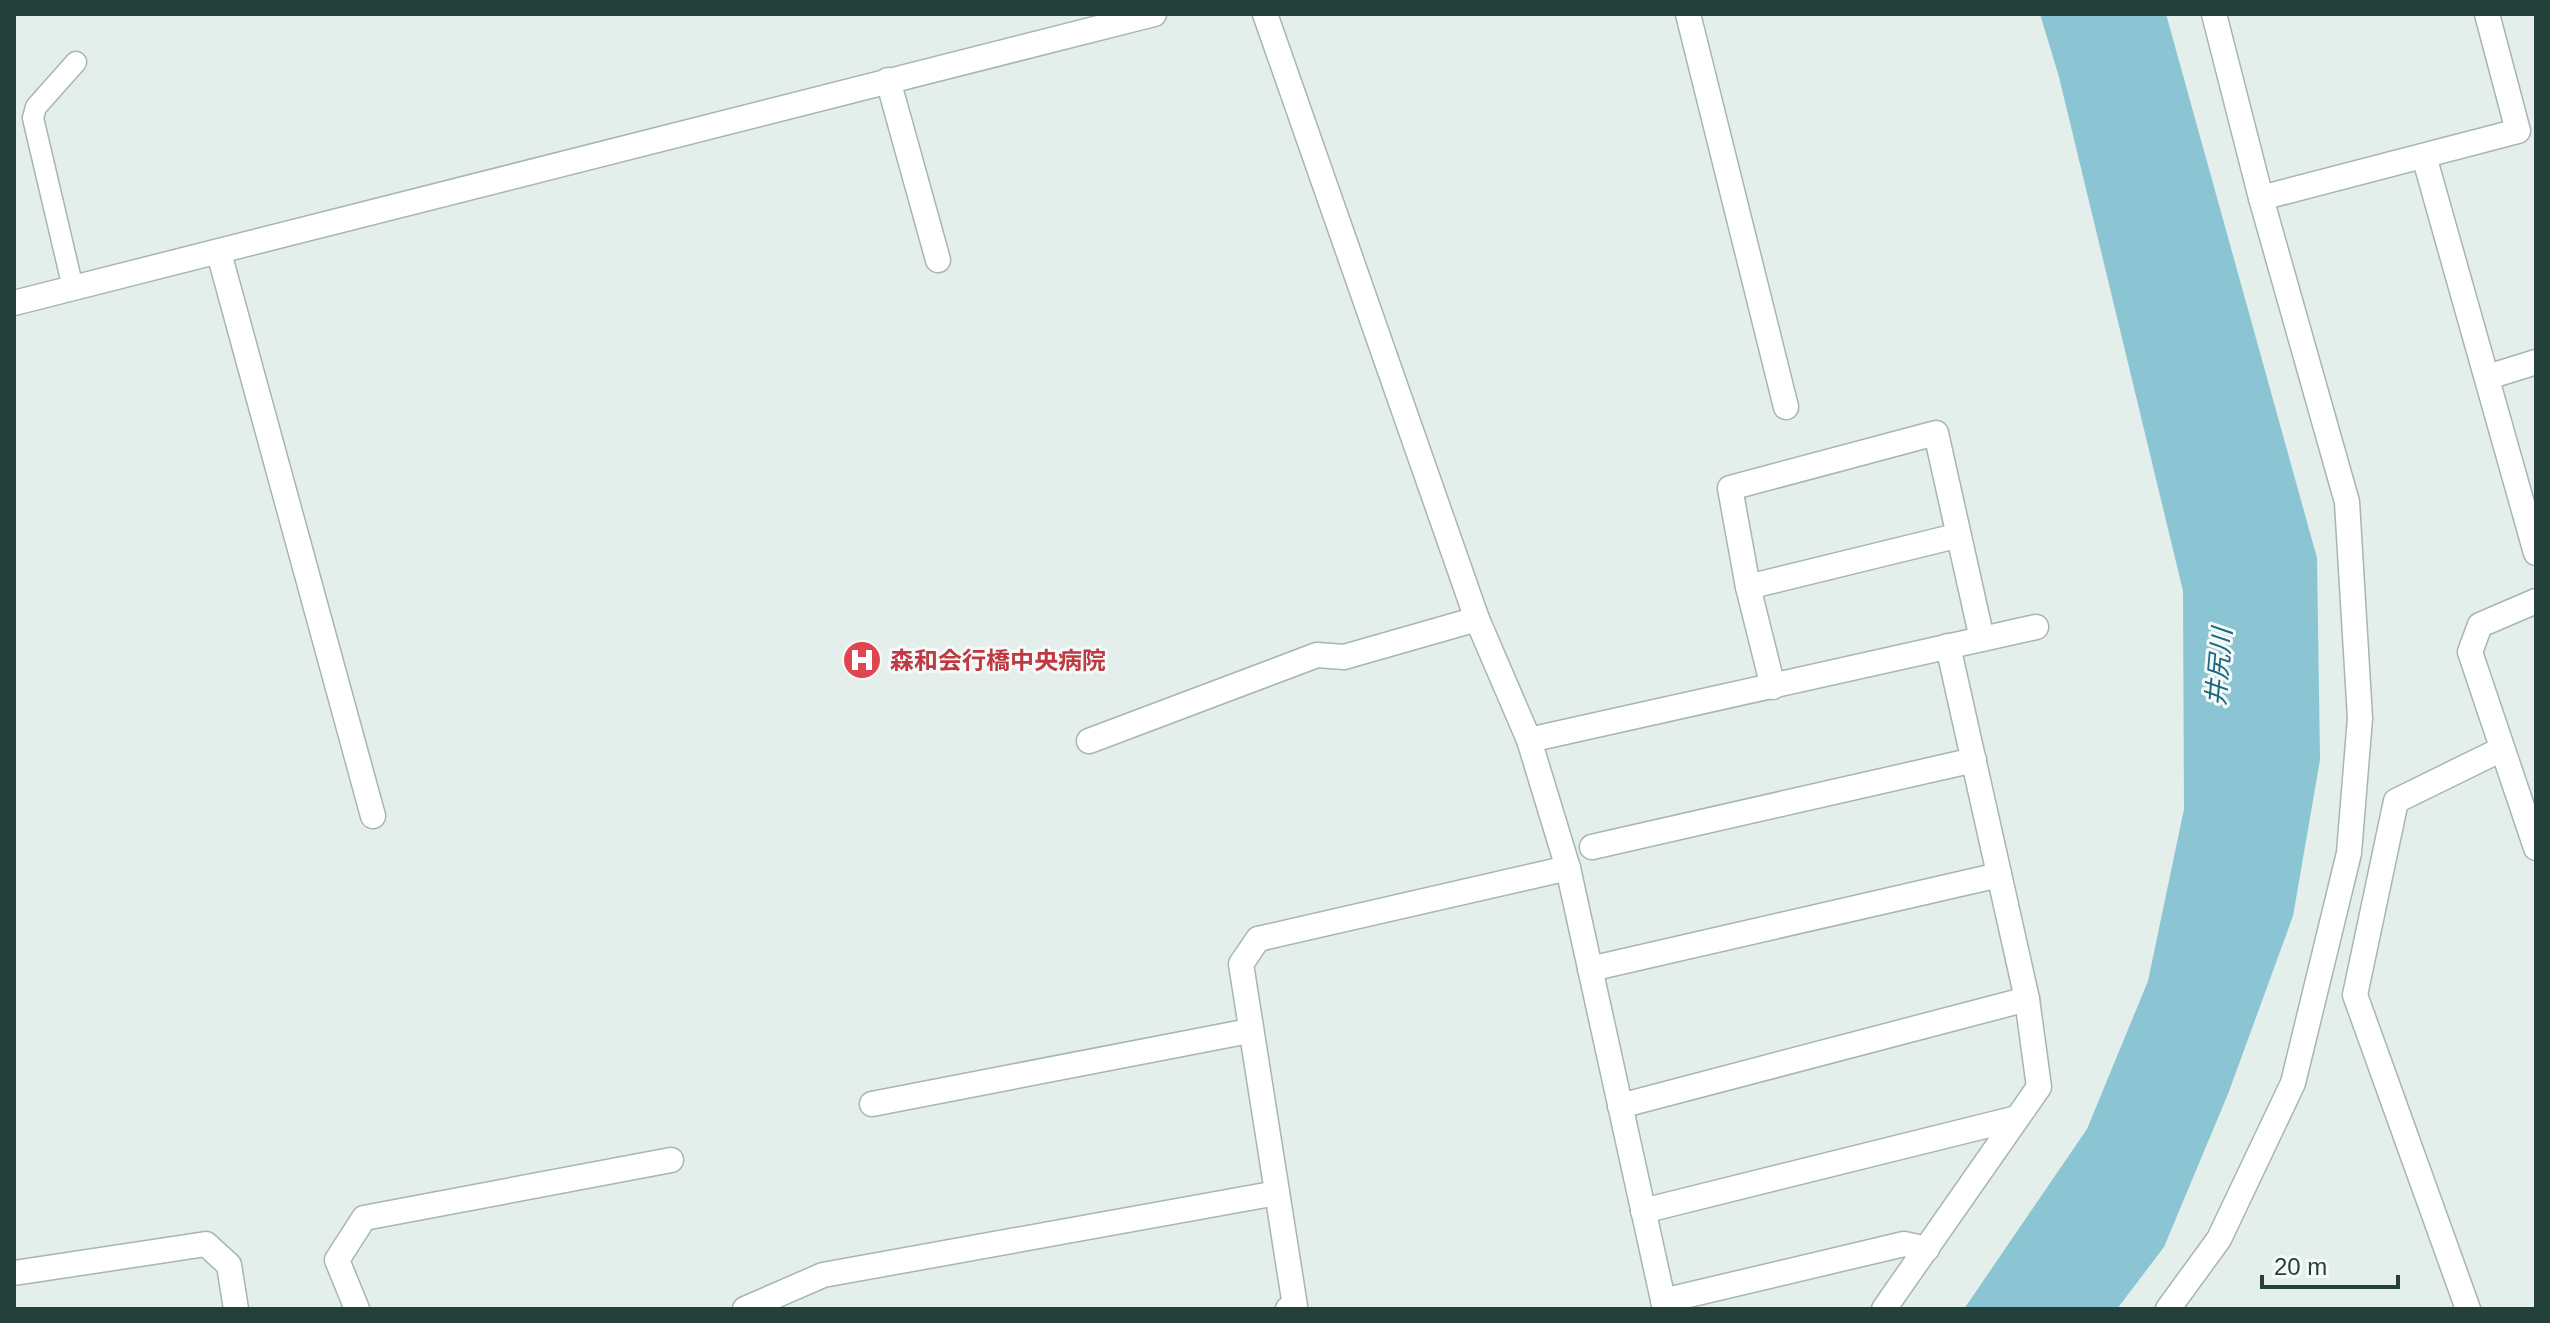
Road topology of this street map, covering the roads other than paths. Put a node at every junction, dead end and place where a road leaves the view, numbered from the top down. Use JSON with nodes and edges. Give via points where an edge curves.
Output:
{"nodes":[{"id":1,"x":1154,"y":14,"type":"edge"},
{"id":2,"x":1265,"y":14,"type":"edge"},
{"id":3,"x":1688,"y":14,"type":"edge"},
{"id":4,"x":2214,"y":14,"type":"edge"},
{"id":5,"x":2487,"y":14,"type":"edge"},
{"id":6,"x":76,"y":62,"type":"dead end"},
{"id":7,"x":888,"y":80,"type":"junction"},
{"id":8,"x":2424,"y":156,"type":"junction"},
{"id":9,"x":2261,"y":198,"type":"junction"},
{"id":10,"x":219,"y":253,"type":"junction"},
{"id":11,"x":938,"y":260,"type":"dead end"},
{"id":12,"x":73,"y":288,"type":"junction"},
{"id":13,"x":14,"y":303,"type":"edge"},
{"id":14,"x":2536,"y":362,"type":"edge"},
{"id":15,"x":2488,"y":377,"type":"junction"},
{"id":16,"x":1786,"y":407,"type":"dead end"},
{"id":17,"x":1956,"y":536,"type":"junction"},
{"id":18,"x":2536,"y":553,"type":"edge"},
{"id":19,"x":1748,"y":587,"type":"junction"},
{"id":20,"x":2536,"y":601,"type":"edge"},
{"id":21,"x":1477,"y":619,"type":"junction"},
{"id":22,"x":2036,"y":627,"type":"dead end"},
{"id":23,"x":1982,"y":639,"type":"junction"},
{"id":24,"x":1948,"y":646,"type":"junction"},
{"id":25,"x":1773,"y":687,"type":"junction"},
{"id":26,"x":1529,"y":740,"type":"junction"},
{"id":27,"x":1089,"y":741,"type":"dead end"},
{"id":28,"x":2500,"y":750,"type":"junction"},
{"id":29,"x":1974,"y":760,"type":"junction"},
{"id":30,"x":373,"y":816,"type":"dead end"},
{"id":31,"x":1592,"y":847,"type":"dead end"},
{"id":32,"x":2536,"y":848,"type":"edge"},
{"id":33,"x":1568,"y":868,"type":"junction"},
{"id":34,"x":1999,"y":875,"type":"junction"},
{"id":35,"x":1590,"y":969,"type":"junction"},
{"id":36,"x":2027,"y":999,"type":"junction"},
{"id":37,"x":1249,"y":1031,"type":"junction"},
{"id":38,"x":872,"y":1104,"type":"dead end"},
{"id":39,"x":1620,"y":1106,"type":"junction"},
{"id":40,"x":2017,"y":1118,"type":"junction"},
{"id":41,"x":671,"y":1160,"type":"dead end"},
{"id":42,"x":1277,"y":1193,"type":"junction"},
{"id":43,"x":1643,"y":1211,"type":"junction"},
{"id":44,"x":1927,"y":1249,"type":"junction"},
{"id":45,"x":14,"y":1273,"type":"edge"},
{"id":46,"x":1664,"y":1305,"type":"edge"},
{"id":47,"x":236,"y":1309,"type":"edge"},
{"id":48,"x":357,"y":1309,"type":"edge"},
{"id":49,"x":745,"y":1309,"type":"edge"},
{"id":50,"x":1288,"y":1309,"type":"edge"},
{"id":51,"x":1884,"y":1309,"type":"edge"},
{"id":52,"x":2168,"y":1309,"type":"edge"},
{"id":53,"x":2468,"y":1309,"type":"edge"}],
"edges":[{"from":1,"to":7,"type":"street"},
{"from":2,"to":21,"type":"street"},
{"from":3,"to":16,"type":"street"},
{"from":4,"to":9,"type":"street"},
{"from":5,"to":8,"type":"street","via":[[2518,131]]},
{"from":6,"to":12,"type":"lane","via":[[36,107],[33,118]]},
{"from":7,"to":10,"type":"street"},
{"from":7,"to":11,"type":"street"},
{"from":8,"to":9,"type":"street"},
{"from":8,"to":15,"type":"street"},
{"from":9,"to":52,"type":"street","via":[[2347,502],[2360,718],[2349,853],[2293,1083],[2219,1239]]},
{"from":10,"to":12,"type":"street"},
{"from":10,"to":30,"type":"street"},
{"from":12,"to":13,"type":"street"},
{"from":14,"to":15,"type":"street"},
{"from":15,"to":18,"type":"street"},
{"from":17,"to":19,"type":"street"},
{"from":17,"to":19,"type":"street","via":[[1936,433],[1730,488]]},
{"from":17,"to":23,"type":"street"},
{"from":19,"to":25,"type":"street"},
{"from":20,"to":28,"type":"street","via":[[2480,625],[2470,652]]},
{"from":21,"to":26,"type":"street"},
{"from":21,"to":27,"type":"street","via":[[1344,657],[1317,655]]},
{"from":22,"to":23,"type":"street"},
{"from":23,"to":24,"type":"street"},
{"from":24,"to":25,"type":"street"},
{"from":24,"to":29,"type":"street"},
{"from":25,"to":26,"type":"street"},
{"from":26,"to":33,"type":"street"},
{"from":28,"to":32,"type":"street"},
{"from":28,"to":53,"type":"street","via":[[2396,801],[2355,995]]},
{"from":29,"to":31,"type":"street"},
{"from":29,"to":34,"type":"street"},
{"from":33,"to":35,"type":"street"},
{"from":33,"to":37,"type":"street","via":[[1258,939],[1241,964]]},
{"from":34,"to":35,"type":"street"},
{"from":34,"to":36,"type":"street"},
{"from":35,"to":39,"type":"street"},
{"from":36,"to":39,"type":"street"},
{"from":36,"to":40,"type":"street","via":[[2039,1087]]},
{"from":37,"to":38,"type":"street"},
{"from":37,"to":42,"type":"street"},
{"from":39,"to":43,"type":"street"},
{"from":40,"to":43,"type":"street"},
{"from":40,"to":44,"type":"street"},
{"from":41,"to":48,"type":"street","via":[[364,1218],[337,1260]]},
{"from":42,"to":49,"type":"street","via":[[823,1275]]},
{"from":42,"to":50,"type":"street","via":[[1295,1306]]},
{"from":43,"to":46,"type":"street"},
{"from":44,"to":46,"type":"street","via":[[1904,1244]]},
{"from":44,"to":51,"type":"street"},
{"from":45,"to":47,"type":"street","via":[[206,1244],[229,1265]]}]}
